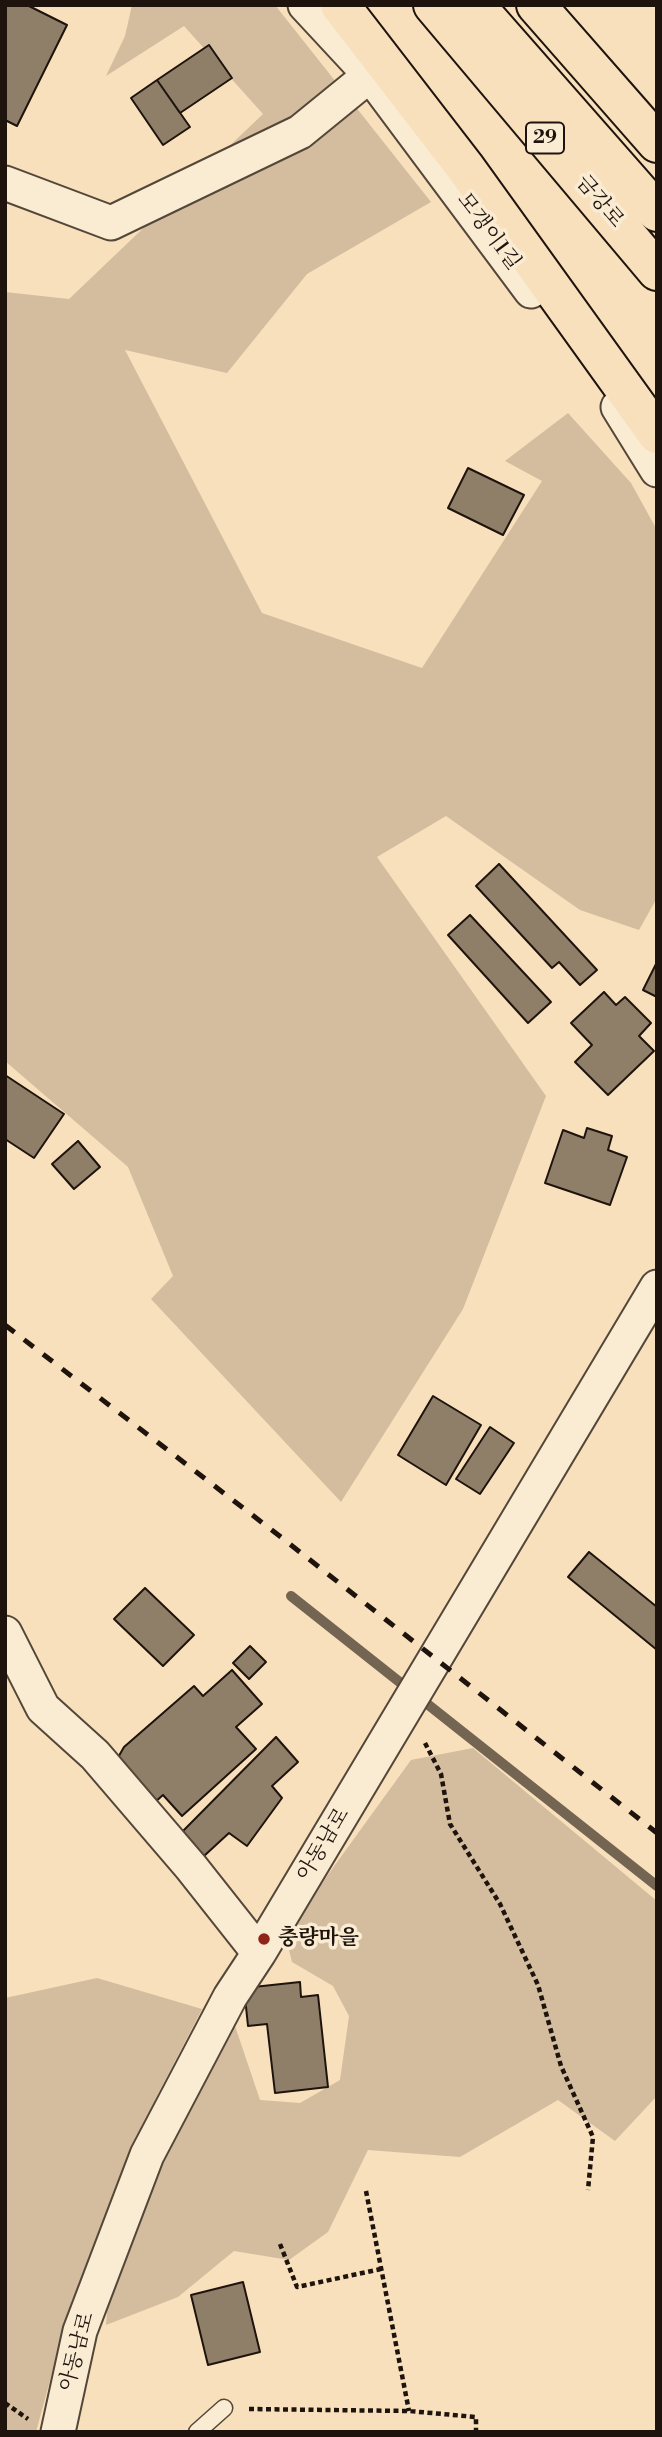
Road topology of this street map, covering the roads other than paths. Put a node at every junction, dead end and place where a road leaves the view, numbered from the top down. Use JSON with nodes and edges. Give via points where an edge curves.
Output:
{"nodes":[{"id":1,"x":305,"y":5,"type":"edge"},
{"id":2,"x":340,"y":5,"type":"edge"},
{"id":3,"x":433,"y":5,"type":"edge"},
{"id":4,"x":475,"y":5,"type":"edge"},
{"id":5,"x":536,"y":5,"type":"edge"},
{"id":6,"x":370,"y":75,"type":"junction"},
{"id":7,"x":657,"y":143,"type":"edge"},
{"id":8,"x":5,"y":183,"type":"edge"},
{"id":9,"x":657,"y":212,"type":"edge"},
{"id":10,"x":657,"y":271,"type":"edge"},
{"id":11,"x":657,"y":434,"type":"edge"},
{"id":12,"x":657,"y":470,"type":"edge"},
{"id":13,"x":657,"y":1287,"type":"edge"},
{"id":14,"x":5,"y":1633,"type":"edge"},
{"id":15,"x":259,"y":1953,"type":"junction"},
{"id":16,"x":223,"y":2408,"type":"road end"},
{"id":17,"x":58,"y":2432,"type":"edge"},
{"id":18,"x":197,"y":2432,"type":"edge"}],
"edges":[{"from":1,"to":6,"type":"street","name":"모갱이1길"},
{"from":2,"to":11,"type":"highway","via":[[465,167]]},
{"from":3,"to":10,"type":"highway","name":"금강로","number":"29"},
{"from":4,"to":9,"type":"highway","name":"금강로","number":"29"},
{"from":5,"to":7,"type":"highway"},
{"from":6,"to":8,"type":"street","via":[[300,132],[111,223]]},
{"from":6,"to":12,"type":"street","name":"모갱이1길","via":[[625,416]]},
{"from":13,"to":15,"type":"street","name":"아동남로"},
{"from":14,"to":15,"type":"street","via":[[43,1709],[95,1755]]},
{"from":15,"to":17,"type":"street","name":"아동남로","via":[[230,1997],[147,2155],[80,2331]]},
{"from":16,"to":18,"type":"lane"}]}
